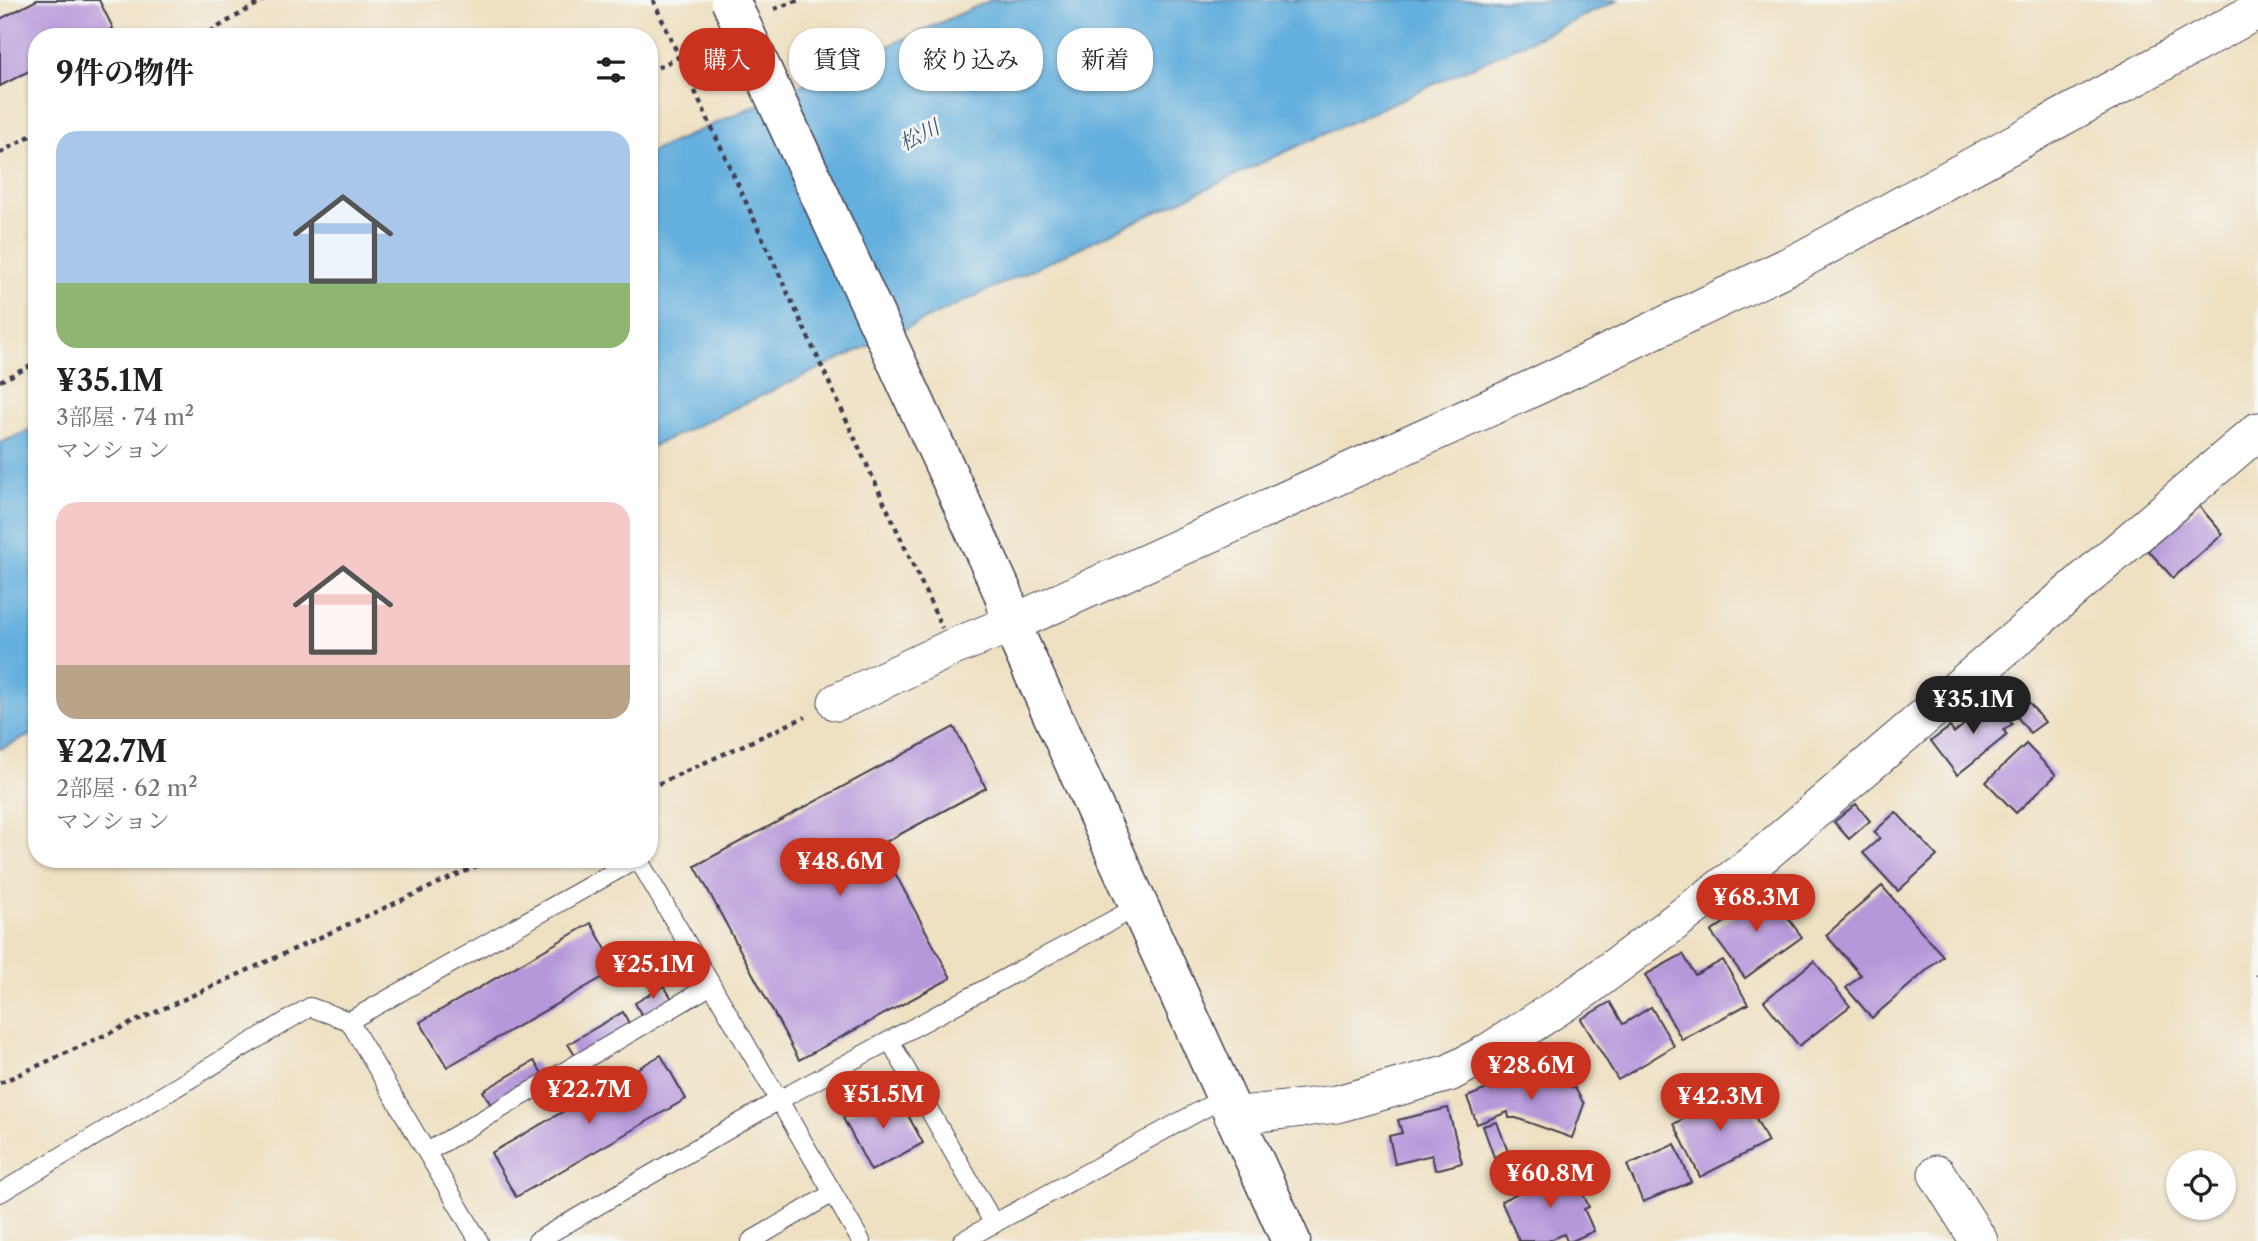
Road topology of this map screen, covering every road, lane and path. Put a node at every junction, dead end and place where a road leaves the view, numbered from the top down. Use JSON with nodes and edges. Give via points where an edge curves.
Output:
{"nodes":[{"id":1,"x":264,"y":0,"type":"edge"},
{"id":2,"x":653,"y":0,"type":"edge"},
{"id":3,"x":730,"y":0,"type":"edge"},
{"id":4,"x":2258,"y":10,"type":"edge"},
{"id":5,"x":216,"y":28,"type":"edge"},
{"id":6,"x":28,"y":137,"type":"edge"},
{"id":7,"x":0,"y":153,"type":"edge"},
{"id":8,"x":28,"y":367,"type":"edge"},
{"id":9,"x":0,"y":381,"type":"edge"},
{"id":10,"x":2258,"y":431,"type":"edge"},
{"id":11,"x":1007,"y":610,"type":"junction"},
{"id":12,"x":942,"y":628,"type":"dead end"},
{"id":13,"x":837,"y":702,"type":"joint"},
{"id":14,"x":658,"y":784,"type":"edge"},
{"id":15,"x":472,"y":868,"type":"edge"},
{"id":16,"x":621,"y":868,"type":"edge"},
{"id":17,"x":642,"y":868,"type":"edge"},
{"id":18,"x":1139,"y":906,"type":"junction"},
{"id":19,"x":710,"y":986,"type":"junction"},
{"id":20,"x":349,"y":1021,"type":"junction"},
{"id":21,"x":890,"y":1041,"type":"junction"},
{"id":22,"x":0,"y":1083,"type":"edge"},
{"id":23,"x":779,"y":1100,"type":"junction"},
{"id":24,"x":1229,"y":1106,"type":"junction"},
{"id":25,"x":427,"y":1152,"type":"junction"},
{"id":26,"x":1937,"y":1174,"type":"dead end"},
{"id":27,"x":0,"y":1193,"type":"edge"},
{"id":28,"x":833,"y":1193,"type":"junction"},
{"id":29,"x":994,"y":1224,"type":"junction"},
{"id":30,"x":479,"y":1241,"type":"edge"},
{"id":31,"x":537,"y":1241,"type":"edge"},
{"id":32,"x":751,"y":1241,"type":"edge"},
{"id":33,"x":861,"y":1241,"type":"edge"},
{"id":34,"x":962,"y":1241,"type":"edge"},
{"id":35,"x":1291,"y":1241,"type":"edge"},
{"id":36,"x":1979,"y":1241,"type":"edge"}],
"edges":[{"from":1,"to":5,"type":"path"},
{"from":2,"to":12,"type":"path","bridge":true},
{"from":3,"to":11,"type":"street","bridge":true},
{"from":4,"to":11,"type":"street","via":[[1801,260],[1535,387]]},
{"from":6,"to":7,"type":"path"},
{"from":8,"to":9,"type":"path"},
{"from":10,"to":24,"type":"street","via":[[1755,862],[1584,990],[1487,1054],[1449,1073],[1337,1104]]},
{"from":11,"to":13,"type":"street","via":[[951,648]]},
{"from":11,"to":18,"type":"street"},
{"from":13,"to":14,"type":"path"},
{"from":15,"to":22,"type":"path"},
{"from":16,"to":20,"type":"lane"},
{"from":17,"to":19,"type":"lane"},
{"from":18,"to":21,"type":"lane"},
{"from":18,"to":24,"type":"street"},
{"from":19,"to":23,"type":"lane"},
{"from":19,"to":25,"type":"lane"},
{"from":20,"to":25,"type":"lane"},
{"from":20,"to":27,"type":"lane","via":[[310,1007]]},
{"from":21,"to":23,"type":"lane"},
{"from":21,"to":29,"type":"lane"},
{"from":23,"to":28,"type":"lane"},
{"from":23,"to":31,"type":"lane"},
{"from":24,"to":29,"type":"lane"},
{"from":24,"to":35,"type":"street"},
{"from":25,"to":30,"type":"lane"},
{"from":26,"to":36,"type":"street"},
{"from":28,"to":32,"type":"lane"},
{"from":28,"to":33,"type":"lane"},
{"from":29,"to":34,"type":"lane"}]}
